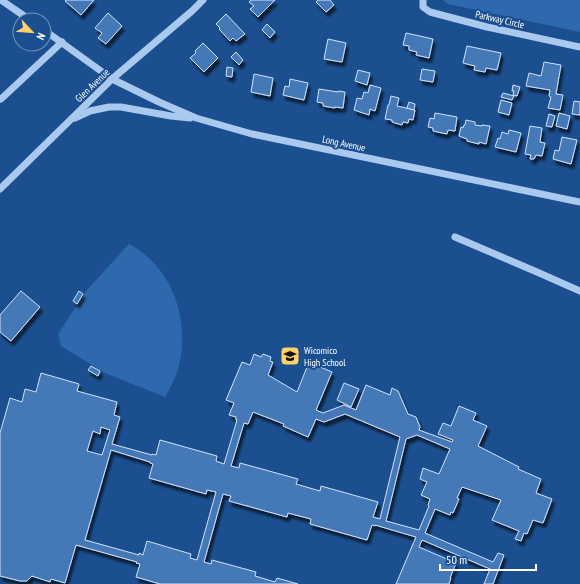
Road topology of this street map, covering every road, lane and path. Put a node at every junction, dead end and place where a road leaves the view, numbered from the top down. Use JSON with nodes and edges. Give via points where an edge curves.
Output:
{"nodes":[{"id":1,"x":1,"y":0,"type":"edge"},
{"id":2,"x":203,"y":0,"type":"edge"},
{"id":3,"x":423,"y":0,"type":"edge"},
{"id":4,"x":18,"y":12,"type":"edge"},
{"id":5,"x":52,"y":35,"type":"edge"},
{"id":6,"x":62,"y":42,"type":"junction"},
{"id":7,"x":580,"y":47,"type":"edge"},
{"id":8,"x":112,"y":78,"type":"junction"},
{"id":9,"x":1,"y":100,"type":"dead end"},
{"id":10,"x":196,"y":118,"type":"junction"},
{"id":11,"x":70,"y":120,"type":"junction"},
{"id":12,"x":0,"y":190,"type":"edge"},
{"id":13,"x":580,"y":202,"type":"edge"},
{"id":14,"x":455,"y":237,"type":"dead end"},
{"id":15,"x":580,"y":291,"type":"edge"}],
"edges":[{"from":1,"to":4,"type":"street"},
{"from":2,"to":8,"type":"street","name":"Glen Avenue"},
{"from":3,"to":7,"type":"street","name":"Parkway Circle","via":[[423,7],[430,12]]},
{"from":5,"to":6,"type":"street","name":"Long Avenue"},
{"from":6,"to":8,"type":"street","name":"Long Avenue"},
{"from":6,"to":9,"type":"street"},
{"from":8,"to":10,"type":"street","name":"Long Avenue"},
{"from":8,"to":11,"type":"street","name":"Glen Avenue"},
{"from":10,"to":11,"type":"street","via":[[110,106]]},
{"from":10,"to":13,"type":"street","name":"Long Avenue","via":[[252,134]]},
{"from":11,"to":12,"type":"street","name":"Glen Avenue"},
{"from":14,"to":15,"type":"street"}]}
